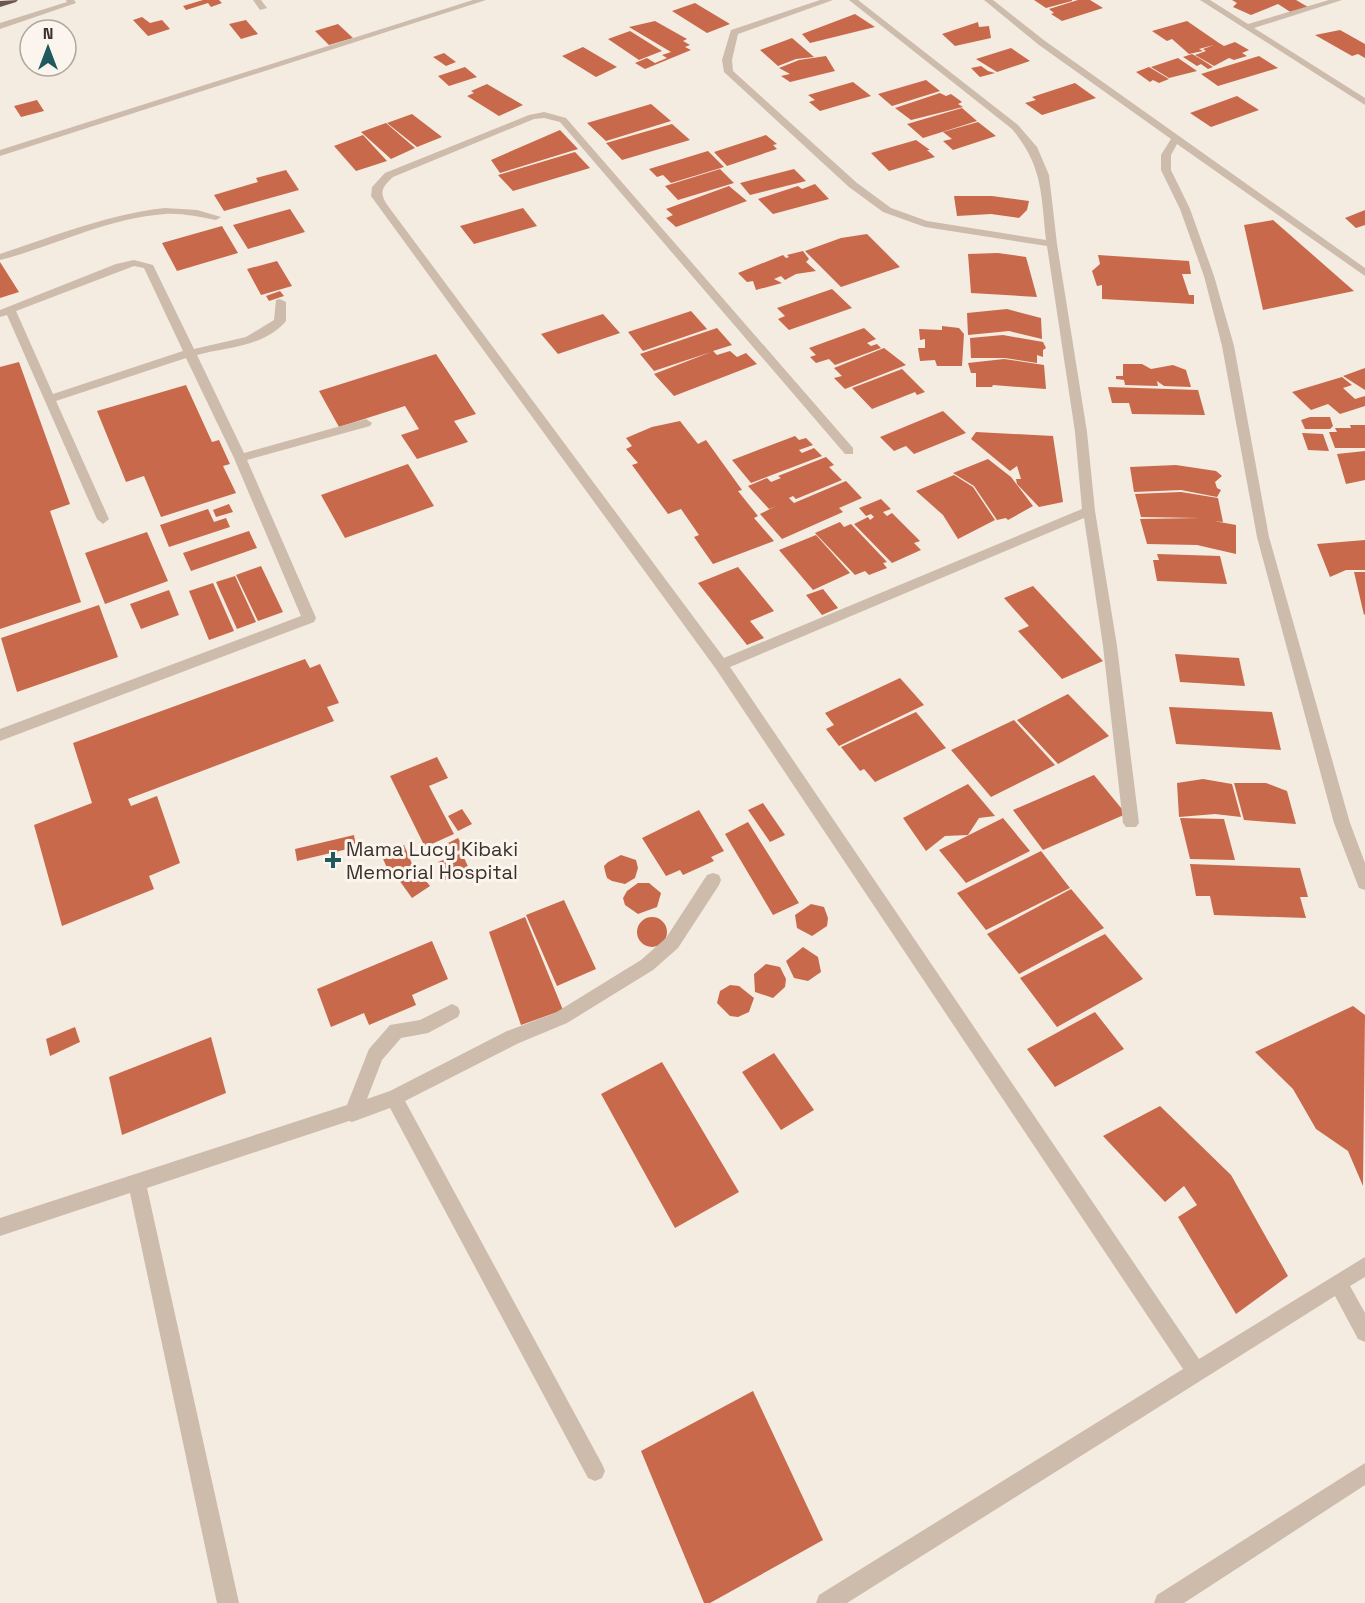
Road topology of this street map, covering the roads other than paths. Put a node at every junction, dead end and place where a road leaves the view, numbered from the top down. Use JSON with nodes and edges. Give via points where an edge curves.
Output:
{"nodes":[{"id":1,"x":14,"y":0,"type":"edge"},
{"id":2,"x":83,"y":0,"type":"edge"},
{"id":3,"x":482,"y":0,"type":"edge"},
{"id":4,"x":829,"y":0,"type":"edge"},
{"id":5,"x":853,"y":0,"type":"edge"},
{"id":6,"x":988,"y":0,"type":"edge"},
{"id":7,"x":1204,"y":0,"type":"edge"},
{"id":8,"x":1338,"y":0,"type":"edge"},
{"id":9,"x":71,"y":2,"type":"edge"},
{"id":10,"x":464,"y":2,"type":"edge"},
{"id":11,"x":0,"y":4,"type":"edge"},
{"id":12,"x":0,"y":26,"type":"edge"},
{"id":13,"x":1247,"y":27,"type":"junction"},
{"id":14,"x":1365,"y":102,"type":"edge"},
{"id":15,"x":1176,"y":138,"type":"junction"},
{"id":16,"x":0,"y":153,"type":"edge"},
{"id":17,"x":216,"y":217,"type":"dead end"},
{"id":18,"x":1052,"y":244,"type":"junction"},
{"id":19,"x":0,"y":257,"type":"edge"},
{"id":20,"x":1365,"y":273,"type":"edge"},
{"id":21,"x":280,"y":302,"type":"dead end"},
{"id":22,"x":5,"y":312,"type":"edge"},
{"id":23,"x":191,"y":353,"type":"junction"},
{"id":24,"x":50,"y":399,"type":"junction"},
{"id":25,"x":366,"y":423,"type":"dead end"},
{"id":26,"x":849,"y":451,"type":"dead end"},
{"id":27,"x":240,"y":458,"type":"junction"},
{"id":28,"x":1089,"y":510,"type":"junction"},
{"id":29,"x":103,"y":519,"type":"dead end"},
{"id":30,"x":721,"y":665,"type":"junction"},
{"id":31,"x":0,"y":735,"type":"edge"},
{"id":32,"x":1131,"y":823,"type":"dead end"},
{"id":33,"x":713,"y":880,"type":"dead end"},
{"id":34,"x":1365,"y":883,"type":"edge"},
{"id":35,"x":452,"y":1012,"type":"dead end"},
{"id":36,"x":394,"y":1098,"type":"junction"},
{"id":37,"x":352,"y":1114,"type":"junction"},
{"id":38,"x":137,"y":1183,"type":"junction"},
{"id":39,"x":0,"y":1227,"type":"edge"},
{"id":40,"x":1365,"y":1266,"type":"edge"},
{"id":41,"x":1338,"y":1283,"type":"junction"},
{"id":42,"x":1365,"y":1332,"type":"edge"},
{"id":43,"x":1196,"y":1372,"type":"junction"},
{"id":44,"x":595,"y":1471,"type":"dead end"},
{"id":45,"x":1365,"y":1473,"type":"edge"},
{"id":46,"x":228,"y":1603,"type":"edge"},
{"id":47,"x":827,"y":1603,"type":"edge"},
{"id":48,"x":1165,"y":1603,"type":"edge"}],
"edges":[{"from":1,"to":11,"type":"highway"},
{"from":2,"to":9,"type":"street"},
{"from":3,"to":10,"type":"street"},
{"from":4,"to":18,"type":"street","via":[[734,32],[727,60],[729,72],[853,185],[887,210],[925,224]]},
{"from":5,"to":18,"type":"street","via":[[1015,127],[1032,147],[1044,175]]},
{"from":6,"to":15,"type":"street"},
{"from":7,"to":13,"type":"street"},
{"from":8,"to":13,"type":"street"},
{"from":9,"to":12,"type":"street"},
{"from":10,"to":16,"type":"street"},
{"from":13,"to":14,"type":"street"},
{"from":15,"to":20,"type":"street"},
{"from":15,"to":34,"type":"street","via":[[1166,155],[1166,170],[1209,276],[1228,346],[1263,537],[1342,823]]},
{"from":17,"to":19,"type":"street","via":[[165,211],[144,214]]},
{"from":18,"to":28,"type":"street"},
{"from":21,"to":23,"type":"street","via":[[280,321],[272,330],[256,338]]},
{"from":22,"to":23,"type":"street","via":[[120,266],[148,266]]},
{"from":22,"to":24,"type":"street"},
{"from":23,"to":24,"type":"street"},
{"from":23,"to":27,"type":"street"},
{"from":24,"to":29,"type":"street"},
{"from":25,"to":27,"type":"street"},
{"from":26,"to":30,"type":"street","via":[[563,120],[544,115],[532,117],[389,175],[377,187],[376,196],[384,208]]},
{"from":27,"to":31,"type":"street","via":[[309,618]]},
{"from":28,"to":30,"type":"street"},
{"from":28,"to":32,"type":"street"},
{"from":30,"to":43,"type":"street"},
{"from":33,"to":36,"type":"street","via":[[672,943],[647,965],[561,1018],[513,1037]]},
{"from":35,"to":37,"type":"street","via":[[422,1027],[396,1031],[375,1055]]},
{"from":36,"to":37,"type":"street"},
{"from":36,"to":44,"type":"street"},
{"from":37,"to":38,"type":"street"},
{"from":38,"to":39,"type":"street"},
{"from":38,"to":46,"type":"street"},
{"from":40,"to":41,"type":"street"},
{"from":41,"to":42,"type":"street"},
{"from":41,"to":43,"type":"street"},
{"from":43,"to":47,"type":"street"},
{"from":45,"to":48,"type":"street"}]}
